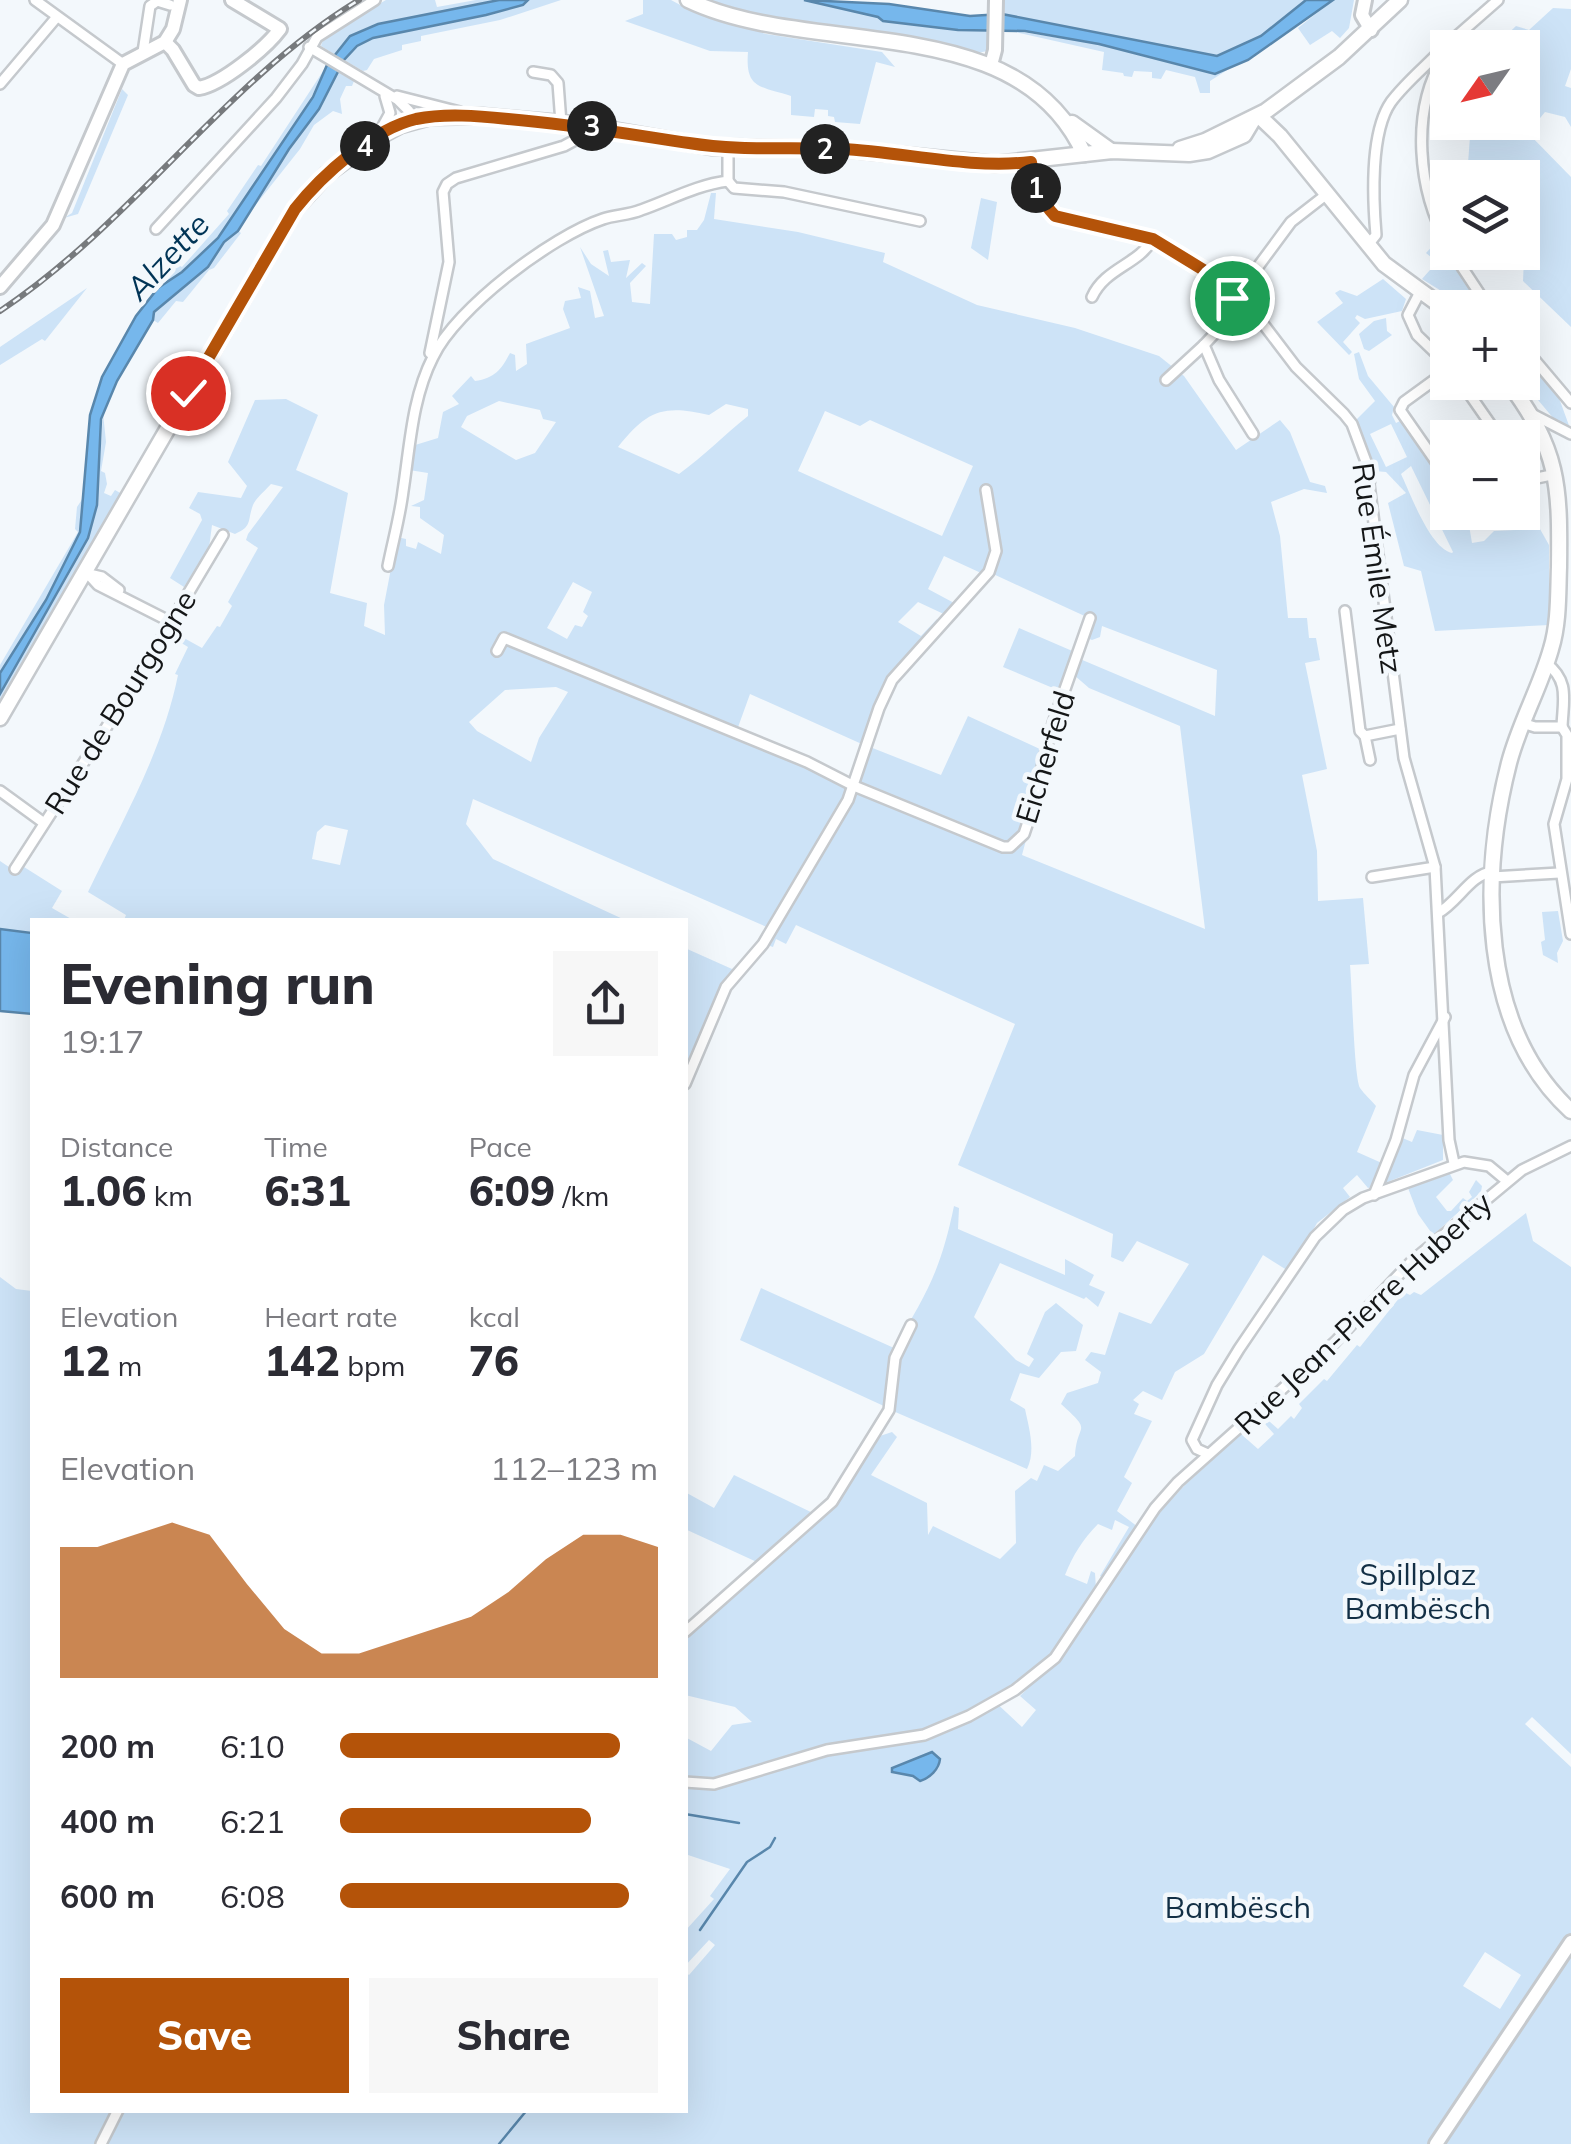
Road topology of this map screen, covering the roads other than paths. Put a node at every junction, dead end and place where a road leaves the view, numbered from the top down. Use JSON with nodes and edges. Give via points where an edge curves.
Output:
{"nodes":[{"id":1,"x":35,"y":0,"type":"edge"},
{"id":2,"x":232,"y":0,"type":"edge"},
{"id":3,"x":375,"y":0,"type":"edge"},
{"id":4,"x":688,"y":0,"type":"edge"},
{"id":5,"x":1365,"y":0,"type":"edge"},
{"id":6,"x":1400,"y":0,"type":"edge"},
{"id":7,"x":1498,"y":0,"type":"edge"},
{"id":8,"x":175,"y":2,"type":"edge"},
{"id":9,"x":996,"y":7,"type":"edge"},
{"id":10,"x":56,"y":18,"type":"junction"},
{"id":11,"x":1371,"y":30,"type":"junction"},
{"id":12,"x":1464,"y":30,"type":"edge"},
{"id":13,"x":164,"y":42,"type":"junction"},
{"id":14,"x":313,"y":49,"type":"junction"},
{"id":15,"x":144,"y":52,"type":"junction"},
{"id":16,"x":1430,"y":61,"type":"edge"},
{"id":17,"x":123,"y":64,"type":"junction"},
{"id":18,"x":991,"y":65,"type":"junction"},
{"id":19,"x":534,"y":72,"type":"dead end"},
{"id":20,"x":0,"y":84,"type":"edge"},
{"id":21,"x":1430,"y":85,"type":"edge"},
{"id":22,"x":382,"y":91,"type":"junction"},
{"id":23,"x":1056,"y":113,"type":"junction"},
{"id":24,"x":482,"y":116,"type":"junction"},
{"id":25,"x":1256,"y":118,"type":"junction"},
{"id":26,"x":413,"y":120,"type":"junction"},
{"id":27,"x":561,"y":123,"type":"junction"},
{"id":28,"x":584,"y":125,"type":"junction"},
{"id":29,"x":1083,"y":130,"type":"junction"},
{"id":30,"x":375,"y":139,"type":"junction"},
{"id":31,"x":728,"y":147,"type":"junction"},
{"id":32,"x":1112,"y":151,"type":"junction"},
{"id":33,"x":1172,"y":152,"type":"junction"},
{"id":34,"x":1084,"y":154,"type":"junction"},
{"id":35,"x":1031,"y":162,"type":"junction"},
{"id":36,"x":728,"y":182,"type":"junction"},
{"id":37,"x":1327,"y":194,"type":"junction"},
{"id":38,"x":1430,"y":200,"type":"edge"},
{"id":39,"x":920,"y":221,"type":"dead end"},
{"id":40,"x":156,"y":229,"type":"dead end"},
{"id":41,"x":1153,"y":239,"type":"junction"},
{"id":42,"x":1368,"y":245,"type":"junction"},
{"id":43,"x":0,"y":287,"type":"edge"},
{"id":44,"x":1243,"y":287,"type":"dead end"},
{"id":45,"x":1420,"y":292,"type":"junction"},
{"id":46,"x":1092,"y":297,"type":"dead end"},
{"id":47,"x":1430,"y":299,"type":"edge"},
{"id":48,"x":1241,"y":305,"type":"junction"},
{"id":49,"x":1204,"y":345,"type":"junction"},
{"id":50,"x":1430,"y":348,"type":"edge"},
{"id":51,"x":431,"y":360,"type":"junction"},
{"id":52,"x":1540,"y":366,"type":"edge"},
{"id":53,"x":1166,"y":380,"type":"dead end"},
{"id":54,"x":1430,"y":382,"type":"edge"},
{"id":55,"x":1522,"y":400,"type":"edge"},
{"id":56,"x":1571,"y":403,"type":"edge"},
{"id":57,"x":1532,"y":414,"type":"junction"},
{"id":58,"x":1253,"y":434,"type":"dead end"},
{"id":59,"x":1571,"y":434,"type":"edge"},
{"id":60,"x":1430,"y":453,"type":"edge"},
{"id":61,"x":1556,"y":474,"type":"junction"},
{"id":62,"x":1540,"y":477,"type":"edge"},
{"id":63,"x":986,"y":490,"type":"dead end"},
{"id":64,"x":223,"y":535,"type":"dead end"},
{"id":65,"x":388,"y":566,"type":"dead end"},
{"id":66,"x":87,"y":573,"type":"junction"},
{"id":67,"x":1344,"y":610,"type":"dead end"},
{"id":68,"x":1090,"y":618,"type":"dead end"},
{"id":69,"x":172,"y":622,"type":"junction"},
{"id":70,"x":497,"y":651,"type":"dead end"},
{"id":71,"x":1546,"y":664,"type":"junction"},
{"id":72,"x":0,"y":718,"type":"edge"},
{"id":73,"x":1522,"y":723,"type":"junction"},
{"id":74,"x":1562,"y":727,"type":"junction"},
{"id":75,"x":1400,"y":729,"type":"junction"},
{"id":76,"x":1365,"y":736,"type":"junction"},
{"id":77,"x":1370,"y":760,"type":"dead end"},
{"id":78,"x":854,"y":786,"type":"junction"},
{"id":79,"x":0,"y":791,"type":"edge"},
{"id":80,"x":44,"y":823,"type":"junction"},
{"id":81,"x":15,"y":868,"type":"dead end"},
{"id":82,"x":1435,"y":868,"type":"junction"},
{"id":83,"x":1560,"y":873,"type":"junction"},
{"id":84,"x":1492,"y":875,"type":"junction"},
{"id":85,"x":1372,"y":876,"type":"dead end"},
{"id":86,"x":1568,"y":900,"type":"edge"},
{"id":87,"x":1438,"y":913,"type":"junction"},
{"id":88,"x":1571,"y":934,"type":"edge"},
{"id":89,"x":1445,"y":1016,"type":"junction"},
{"id":90,"x":688,"y":1077,"type":"edge"},
{"id":91,"x":1571,"y":1112,"type":"edge"},
{"id":92,"x":1571,"y":1146,"type":"edge"},
{"id":93,"x":1454,"y":1163,"type":"junction"},
{"id":94,"x":1507,"y":1181,"type":"junction"},
{"id":95,"x":1374,"y":1194,"type":"junction"},
{"id":96,"x":912,"y":1325,"type":"dead end"},
{"id":97,"x":1208,"y":1454,"type":"junction"},
{"id":98,"x":688,"y":1629,"type":"edge"},
{"id":99,"x":688,"y":1782,"type":"edge"},
{"id":100,"x":1571,"y":1942,"type":"edge"},
{"id":101,"x":116,"y":2113,"type":"edge"},
{"id":102,"x":100,"y":2144,"type":"edge"},
{"id":103,"x":1436,"y":2144,"type":"edge"}],
"edges":[{"from":1,"to":10,"type":"street"},
{"from":2,"to":13,"type":"street","via":[[280,29],[205,87],[194,85]]},
{"from":3,"to":14,"type":"street","via":[[323,32]]},
{"from":4,"to":18,"type":"main road","via":[[772,27],[950,52]]},
{"from":5,"to":11,"type":"street","via":[[1362,14]]},
{"from":6,"to":11,"type":"main road"},
{"from":7,"to":12,"type":"street"},
{"from":8,"to":13,"type":"street"},
{"from":8,"to":15,"type":"street","via":[[150,6]]},
{"from":9,"to":18,"type":"street"},
{"from":10,"to":17,"type":"street"},
{"from":10,"to":20,"type":"street"},
{"from":11,"to":25,"type":"main road"},
{"from":13,"to":15,"type":"street"},
{"from":14,"to":22,"type":"street"},
{"from":14,"to":40,"type":"street"},
{"from":15,"to":17,"type":"street"},
{"from":16,"to":42,"type":"street","via":[[1385,114],[1372,194],[1376,235]]},
{"from":17,"to":43,"type":"street","via":[[53,225]]},
{"from":18,"to":23,"type":"main road"},
{"from":19,"to":27,"type":"street","via":[[551,74],[558,83]]},
{"from":21,"to":38,"type":"street","via":[[1423,171]]},
{"from":22,"to":24,"type":"street"},
{"from":22,"to":26,"type":"street"},
{"from":22,"to":30,"type":"street","via":[[390,113]]},
{"from":23,"to":29,"type":"main road"},
{"from":23,"to":34,"type":"main road"},
{"from":24,"to":26,"type":"main road"},
{"from":24,"to":27,"type":"main road"},
{"from":25,"to":33,"type":"main road"},
{"from":25,"to":33,"type":"main road","via":[[1228,144]]},
{"from":25,"to":37,"type":"main road"},
{"from":26,"to":30,"type":"main road"},
{"from":27,"to":28,"type":"main road"},
{"from":28,"to":31,"type":"main road"},
{"from":28,"to":51,"type":"street","via":[[578,139],[564,146],[447,184],[449,262]]},
{"from":29,"to":32,"type":"main road"},
{"from":29,"to":34,"type":"main road"},
{"from":30,"to":66,"type":"main road","via":[[327,174],[295,209]]},
{"from":31,"to":35,"type":"main road"},
{"from":31,"to":36,"type":"street"},
{"from":32,"to":33,"type":"main road"},
{"from":32,"to":34,"type":"main road"},
{"from":34,"to":35,"type":"main road"},
{"from":35,"to":41,"type":"street","name":"Rue Émile Metz","via":[[1036,188],[1055,216]]},
{"from":36,"to":39,"type":"street"},
{"from":36,"to":51,"type":"street","via":[[602,219],[537,255],[452,325]]},
{"from":37,"to":42,"type":"main road"},
{"from":37,"to":44,"type":"street","via":[[1290,222]]},
{"from":41,"to":46,"type":"street","via":[[1140,256],[1105,276]]},
{"from":41,"to":48,"type":"street","name":"Rue Émile Metz","via":[[1215,277]]},
{"from":42,"to":45,"type":"main road"},
{"from":45,"to":47,"type":"main road"},
{"from":45,"to":50,"type":"street","via":[[1408,315]]},
{"from":48,"to":49,"type":"street"},
{"from":48,"to":75,"type":"street","name":"Rue Émile Metz","via":[[1352,424],[1371,476]]},
{"from":49,"to":53,"type":"street"},
{"from":49,"to":58,"type":"street"},
{"from":51,"to":65,"type":"street","via":[[414,412]]},
{"from":52,"to":56,"type":"street"},
{"from":54,"to":60,"type":"street","via":[[1400,410]]},
{"from":55,"to":57,"type":"main road"},
{"from":57,"to":59,"type":"street"},
{"from":57,"to":61,"type":"main road"},
{"from":61,"to":62,"type":"street"},
{"from":61,"to":71,"type":"main road","via":[[1558,594]]},
{"from":63,"to":78,"type":"street","via":[[994,560],[892,680]]},
{"from":64,"to":69,"type":"street","name":"Rue de Bourgogne"},
{"from":66,"to":69,"type":"street"},
{"from":66,"to":72,"type":"main road"},
{"from":67,"to":76,"type":"street","name":"Rue Émile Metz"},
{"from":68,"to":78,"type":"street","name":"Eicherfeld","via":[[1030,816],[1015,844],[1003,847]]},
{"from":69,"to":80,"type":"street","name":"Rue de Bourgogne"},
{"from":70,"to":78,"type":"street","name":"Eicherfeld","via":[[504,638]]},
{"from":71,"to":73,"type":"main road"},
{"from":71,"to":74,"type":"street","via":[[1563,681]]},
{"from":73,"to":74,"type":"street"},
{"from":73,"to":84,"type":"main road","via":[[1500,800]]},
{"from":74,"to":83,"type":"street","via":[[1567,779],[1554,824]]},
{"from":75,"to":76,"type":"street"},
{"from":75,"to":82,"type":"street","name":"Rue Émile Metz"},
{"from":76,"to":77,"type":"street","name":"Rue Émile Metz"},
{"from":78,"to":90,"type":"street","via":[[770,934],[726,987]]},
{"from":79,"to":80,"type":"street"},
{"from":80,"to":81,"type":"street","name":"Rue de Bourgogne"},
{"from":82,"to":85,"type":"street"},
{"from":82,"to":87,"type":"street","name":"Rue Émile Metz"},
{"from":83,"to":84,"type":"street"},
{"from":83,"to":86,"type":"street"},
{"from":84,"to":87,"type":"street","via":[[1482,874]]},
{"from":84,"to":91,"type":"main road","via":[[1497,952],[1512,1022],[1536,1071]]},
{"from":86,"to":88,"type":"street"},
{"from":87,"to":89,"type":"street","name":"Rue Émile Metz"},
{"from":89,"to":93,"type":"street","name":"Rue Émile Metz"},
{"from":89,"to":95,"type":"street","via":[[1414,1075]]},
{"from":92,"to":94,"type":"street","name":"Rue Jean-Pierre Huberty"},
{"from":93,"to":94,"type":"street","via":[[1475,1161]]},
{"from":93,"to":95,"type":"street"},
{"from":94,"to":97,"type":"street","name":"Rue Jean-Pierre Huberty"},
{"from":95,"to":97,"type":"street","via":[[1328,1222],[1225,1371],[1192,1440]]},
{"from":96,"to":98,"type":"street","via":[[896,1358],[889,1410],[832,1502]]},
{"from":97,"to":99,"type":"street","name":"Rue Jean-Pierre Huberty","via":[[1155,1508],[1055,1658],[1015,1690],[924,1735],[857,1744],[714,1784]]},
{"from":100,"to":103,"type":"street"},
{"from":101,"to":102,"type":"street"}]}
